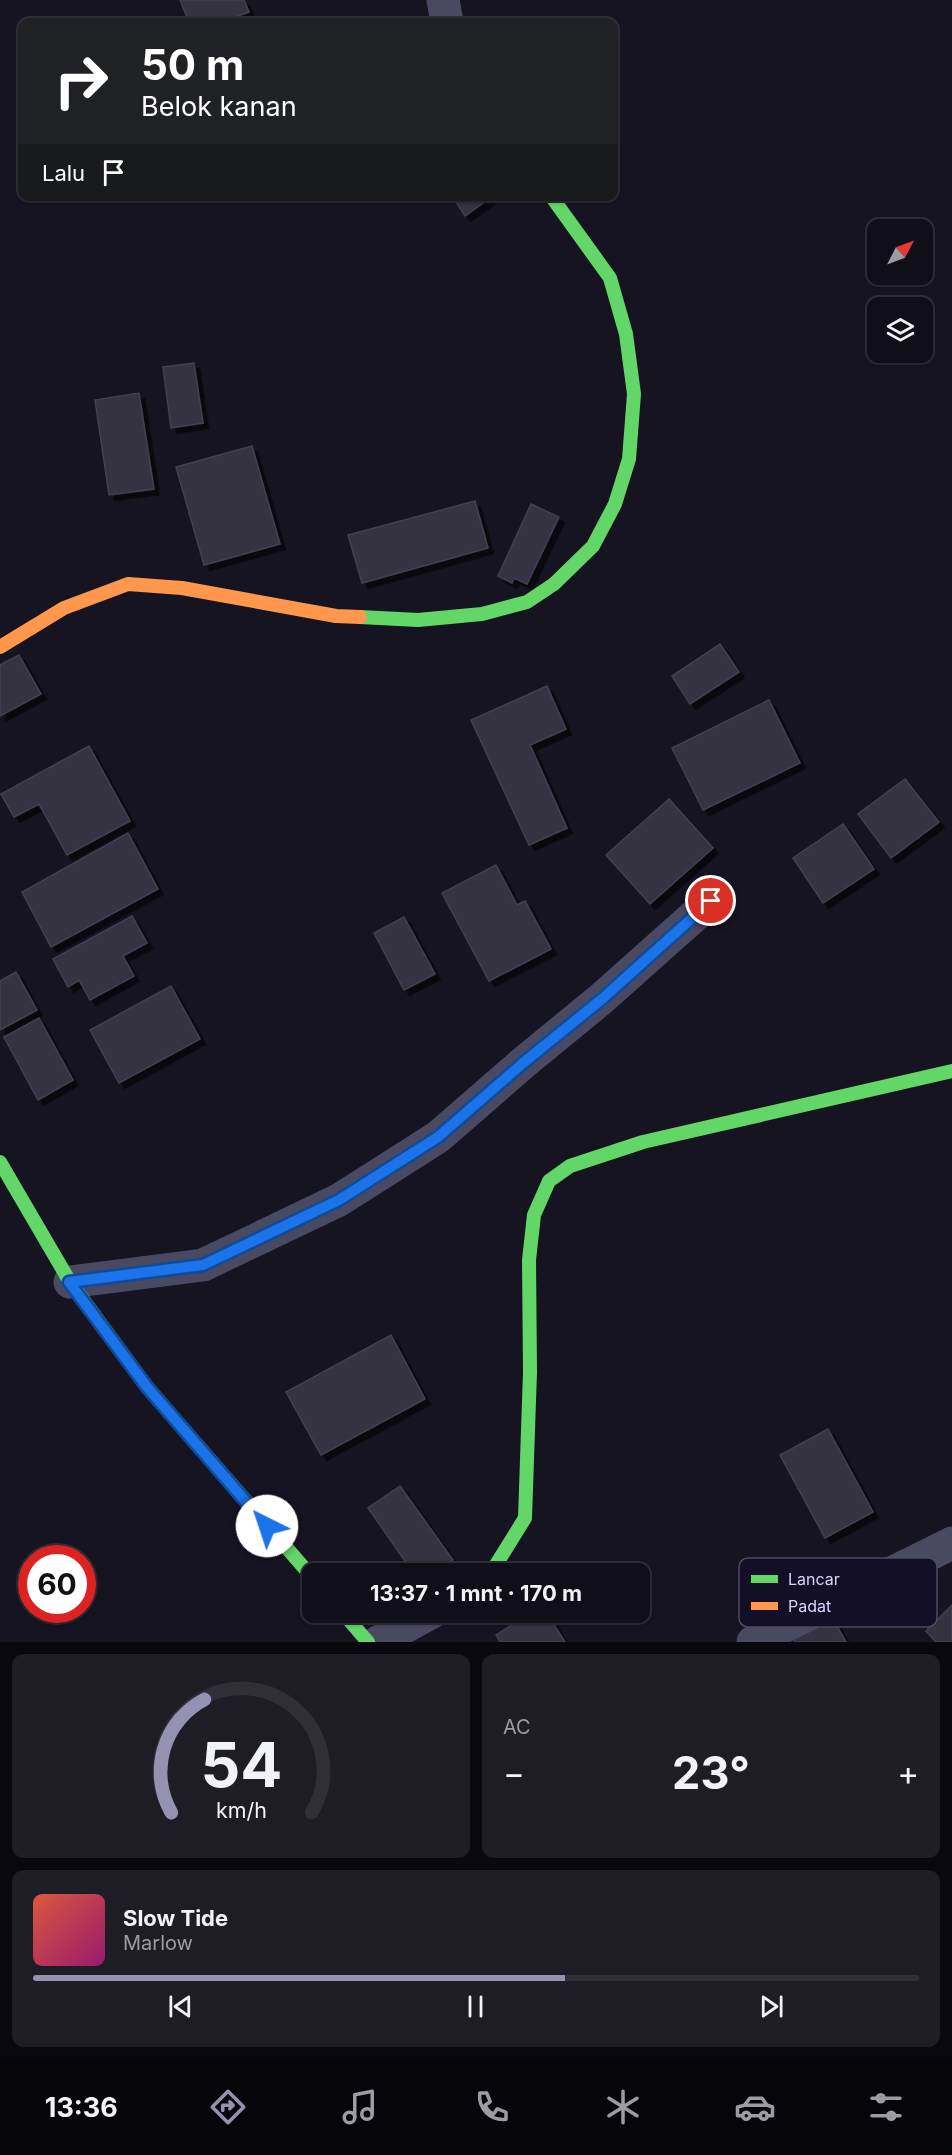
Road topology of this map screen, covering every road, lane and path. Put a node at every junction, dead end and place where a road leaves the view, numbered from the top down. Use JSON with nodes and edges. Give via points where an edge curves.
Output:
{"nodes":[{"id":1,"x":443,"y":0,"type":"edge"},
{"id":2,"x":446,"y":18,"type":"edge"},
{"id":3,"x":554,"y":201,"type":"edge"},
{"id":4,"x":0,"y":648,"type":"edge"},
{"id":5,"x":711,"y":901,"type":"dead end"},
{"id":6,"x":952,"y":1071,"type":"edge"},
{"id":7,"x":0,"y":1162,"type":"edge"},
{"id":8,"x":69,"y":1282,"type":"junction"},
{"id":9,"x":952,"y":1543,"type":"edge"},
{"id":10,"x":922,"y":1558,"type":"edge"},
{"id":11,"x":497,"y":1563,"type":"edge"},
{"id":12,"x":302,"y":1566,"type":"edge"},
{"id":13,"x":352,"y":1623,"type":"edge"},
{"id":14,"x":412,"y":1623,"type":"edge"},
{"id":15,"x":783,"y":1627,"type":"edge"},
{"id":16,"x":368,"y":1642,"type":"edge"},
{"id":17,"x":378,"y":1642,"type":"edge"},
{"id":18,"x":753,"y":1642,"type":"edge"}],
"edges":[{"from":1,"to":2,"type":"street"},
{"from":3,"to":4,"type":"street","via":[[610,278],[626,334],[634,394],[629,459],[615,504],[593,546],[554,584],[526,602],[482,614],[418,620],[336,616],[182,588],[128,584],[64,608]]},
{"from":5,"to":8,"type":"street","via":[[438,1137],[339,1200],[203,1265]]},
{"from":6,"to":11,"type":"street","via":[[644,1142],[570,1166],[549,1181],[534,1215],[529,1260],[525,1518]]},
{"from":7,"to":8,"type":"street"},
{"from":8,"to":12,"type":"street","via":[[147,1387]]},
{"from":9,"to":10,"type":"street"},
{"from":13,"to":16,"type":"street"},
{"from":14,"to":17,"type":"street"},
{"from":15,"to":18,"type":"street"}]}
